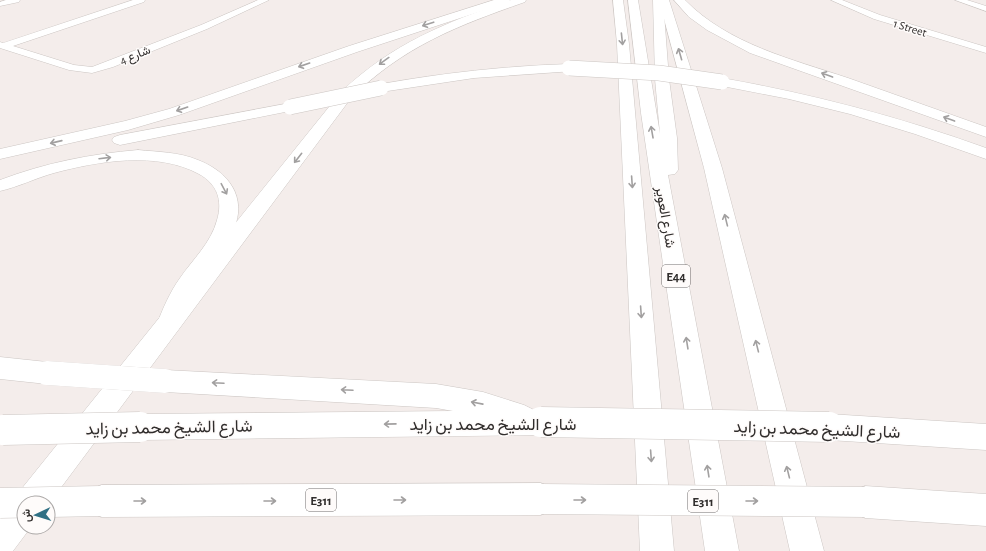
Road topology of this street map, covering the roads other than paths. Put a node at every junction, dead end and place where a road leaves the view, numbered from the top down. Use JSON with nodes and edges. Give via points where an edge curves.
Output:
{"nodes":[{"id":1,"x":16,"y":0,"type":"edge"},
{"id":2,"x":140,"y":0,"type":"edge"},
{"id":3,"x":265,"y":0,"type":"edge"},
{"id":4,"x":505,"y":0,"type":"edge"},
{"id":5,"x":521,"y":0,"type":"edge"},
{"id":6,"x":618,"y":0,"type":"edge"},
{"id":7,"x":633,"y":0,"type":"edge"},
{"id":8,"x":658,"y":0,"type":"edge"},
{"id":9,"x":664,"y":0,"type":"edge"},
{"id":10,"x":679,"y":0,"type":"edge"},
{"id":11,"x":835,"y":0,"type":"edge"},
{"id":12,"x":958,"y":0,"type":"edge"},
{"id":13,"x":0,"y":4,"type":"edge"},
{"id":14,"x":986,"y":9,"type":"edge"},
{"id":15,"x":2,"y":45,"type":"edge"},
{"id":16,"x":986,"y":50,"type":"edge"},
{"id":17,"x":986,"y":132,"type":"edge"},
{"id":18,"x":0,"y":154,"type":"edge"},
{"id":19,"x":986,"y":154,"type":"edge"},
{"id":20,"x":0,"y":164,"type":"edge"},
{"id":21,"x":0,"y":186,"type":"edge"},
{"id":22,"x":669,"y":233,"type":"junction"},
{"id":23,"x":169,"y":324,"type":"junction"},
{"id":24,"x":0,"y":368,"type":"edge"},
{"id":25,"x":541,"y":422,"type":"junction"},
{"id":26,"x":1,"y":430,"type":"edge"},
{"id":27,"x":986,"y":437,"type":"edge"},
{"id":28,"x":36,"y":495,"type":"edge"},
{"id":29,"x":0,"y":503,"type":"edge"},
{"id":30,"x":986,"y":510,"type":"edge"},
{"id":31,"x":16,"y":520,"type":"edge"},
{"id":32,"x":0,"y":541,"type":"edge"},
{"id":33,"x":658,"y":551,"type":"edge"},
{"id":34,"x":722,"y":551,"type":"edge"},
{"id":35,"x":807,"y":551,"type":"edge"}],
"edges":[{"from":1,"to":13,"type":"street"},
{"from":2,"to":15,"type":"street"},
{"from":3,"to":15,"type":"street","name":"شارع 4","via":[[204,27],[92,70],[73,68]]},
{"from":4,"to":18,"type":"main road","one_way":true,"via":[[353,49],[174,112]]},
{"from":5,"to":23,"type":"main road","one_way":true,"via":[[458,22],[422,39],[388,58],[357,83]]},
{"from":6,"to":33,"type":"main road","name":"شارع العوير","one_way":true},
{"from":22,"to":7,"type":"main road","name":"شارع العوير","number":"E44","one_way":true},
{"from":8,"to":22,"type":"main road","via":[[662,79],[669,138]]},
{"from":35,"to":9,"type":"main road","one_way":true,"via":[[715,176]]},
{"from":17,"to":10,"type":"main road","one_way":true,"via":[[747,46],[706,24]]},
{"from":11,"to":16,"type":"street","name":"1 Street","via":[[888,21]]},
{"from":12,"to":14,"type":"street"},
{"from":19,"to":20,"type":"main road","bridge":true,"via":[[909,126],[816,100],[722,82],[651,72],[569,68],[475,73],[428,79]]},
{"from":21,"to":23,"type":"main road","one_way":true,"via":[[62,166],[132,156],[184,161],[218,179],[228,198],[227,222],[184,290]]},
{"from":34,"to":22,"type":"main road","name":"شارع العوير","number":"E44","one_way":true},
{"from":23,"to":28,"type":"main road"},
{"from":25,"to":24,"type":"main road","one_way":true,"bridge":true,"via":[[483,404],[436,396],[165,381]]},
{"from":25,"to":26,"type":"main road","name":"شارع الشيخ محمد بن زايد","one_way":true,"bridge":true},
{"from":25,"to":27,"type":"main road","name":"شارع الشيخ محمد بن زايد","bridge":true,"via":[[829,427]]},
{"from":29,"to":30,"type":"main road","number":"E311","one_way":true,"bridge":true,"via":[[541,499],[865,502]]},
{"from":31,"to":32,"type":"main road"}]}
